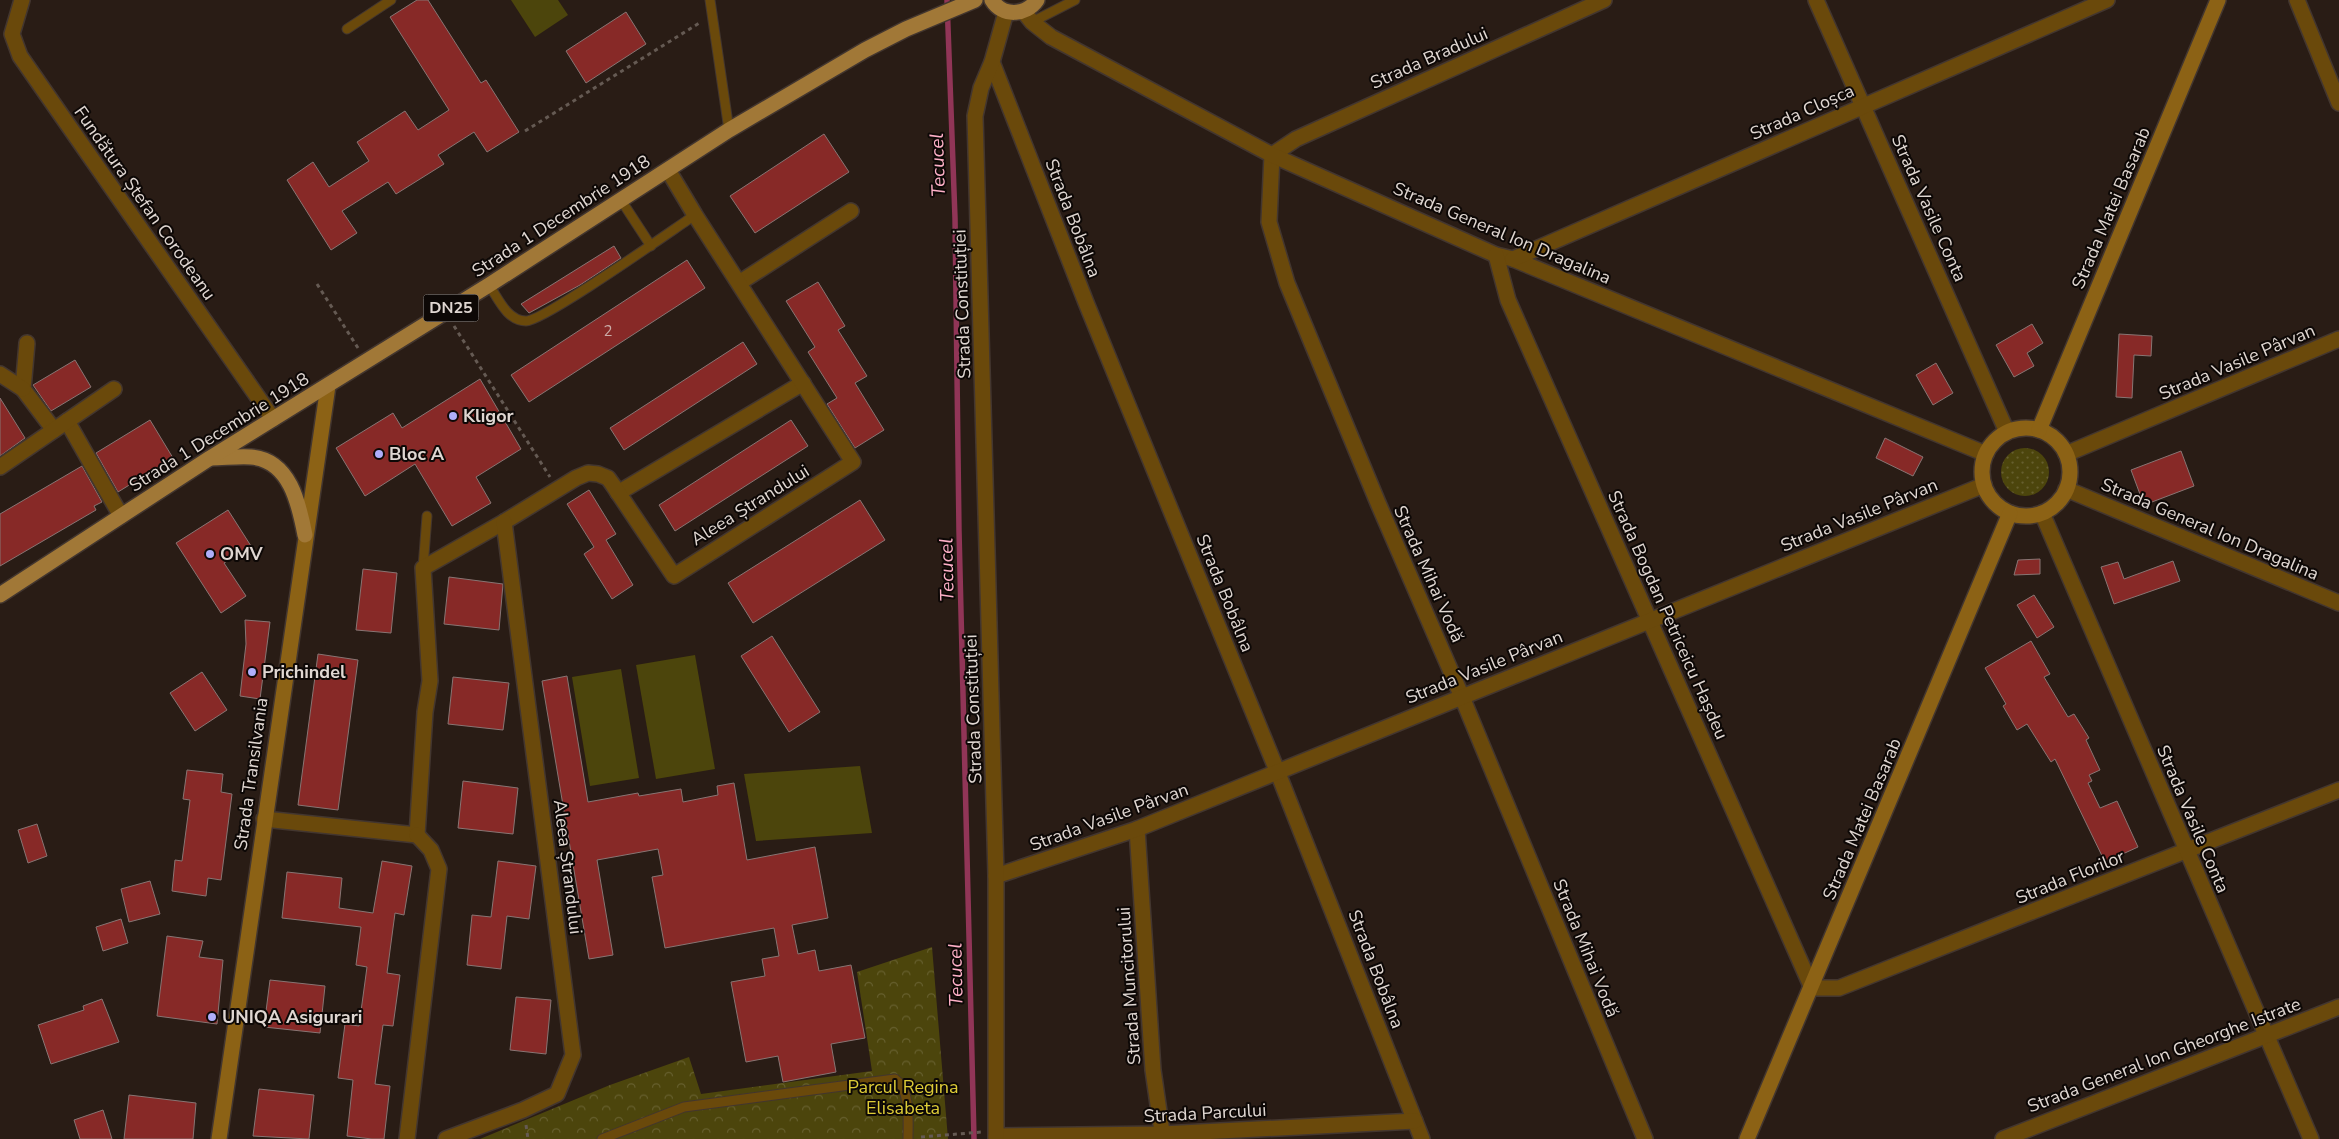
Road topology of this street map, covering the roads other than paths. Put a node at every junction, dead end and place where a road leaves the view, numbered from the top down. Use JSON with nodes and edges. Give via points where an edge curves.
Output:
{"nodes":[{"id":1,"x":22,"y":0,"type":"edge"},
{"id":2,"x":391,"y":0,"type":"edge"},
{"id":3,"x":710,"y":0,"type":"edge"},
{"id":4,"x":992,"y":0,"type":"edge"},
{"id":5,"x":1037,"y":0,"type":"edge"},
{"id":6,"x":1075,"y":0,"type":"edge"},
{"id":7,"x":1604,"y":0,"type":"edge"},
{"id":8,"x":1816,"y":0,"type":"edge"},
{"id":9,"x":2107,"y":0,"type":"edge"},
{"id":10,"x":2218,"y":0,"type":"edge"},
{"id":11,"x":2297,"y":0,"type":"edge"},
{"id":12,"x":970,"y":2,"type":"edge"},
{"id":13,"x":1006,"y":12,"type":"junction"},
{"id":14,"x":1028,"y":17,"type":"junction"},
{"id":15,"x":347,"y":29,"type":"dead end"},
{"id":16,"x":992,"y":62,"type":"junction"},
{"id":17,"x":2339,"y":102,"type":"edge"},
{"id":18,"x":1863,"y":106,"type":"junction"},
{"id":19,"x":729,"y":130,"type":"junction"},
{"id":20,"x":1272,"y":155,"type":"junction"},
{"id":21,"x":668,"y":170,"type":"junction"},
{"id":22,"x":621,"y":200,"type":"junction"},
{"id":23,"x":851,"y":211,"type":"dead end"},
{"id":24,"x":695,"y":215,"type":"junction"},
{"id":25,"x":651,"y":246,"type":"junction"},
{"id":26,"x":1496,"y":255,"type":"junction"},
{"id":27,"x":1513,"y":258,"type":"junction"},
{"id":28,"x":739,"y":283,"type":"junction"},
{"id":29,"x":489,"y":285,"type":"junction"},
{"id":30,"x":2339,"y":339,"type":"edge"},
{"id":31,"x":27,"y":343,"type":"dead end"},
{"id":32,"x":0,"y":374,"type":"edge"},
{"id":33,"x":803,"y":383,"type":"junction"},
{"id":34,"x":328,"y":386,"type":"junction"},
{"id":35,"x":114,"y":389,"type":"dead end"},
{"id":36,"x":23,"y":390,"type":"junction"},
{"id":37,"x":273,"y":419,"type":"junction"},
{"id":38,"x":67,"y":421,"type":"junction"},
{"id":39,"x":54,"y":430,"type":"junction"},
{"id":40,"x":2039,"y":430,"type":"junction"},
{"id":41,"x":2007,"y":432,"type":"junction"},
{"id":42,"x":1986,"y":454,"type":"junction"},
{"id":43,"x":2066,"y":454,"type":"junction"},
{"id":44,"x":210,"y":458,"type":"junction"},
{"id":45,"x":0,"y":467,"type":"edge"},
{"id":46,"x":1984,"y":485,"type":"junction"},
{"id":47,"x":2066,"y":489,"type":"junction"},
{"id":48,"x":618,"y":493,"type":"junction"},
{"id":49,"x":2010,"y":513,"type":"junction"},
{"id":50,"x":2042,"y":513,"type":"junction"},
{"id":51,"x":122,"y":516,"type":"junction"},
{"id":52,"x":427,"y":516,"type":"dead end"},
{"id":53,"x":504,"y":522,"type":"junction"},
{"id":54,"x":305,"y":535,"type":"junction"},
{"id":55,"x":423,"y":568,"type":"junction"},
{"id":56,"x":0,"y":595,"type":"edge"},
{"id":57,"x":2339,"y":603,"type":"edge"},
{"id":58,"x":1649,"y":619,"type":"junction"},
{"id":59,"x":1462,"y":696,"type":"junction"},
{"id":60,"x":1278,"y":772,"type":"junction"},
{"id":61,"x":2339,"y":790,"type":"edge"},
{"id":62,"x":264,"y":819,"type":"junction"},
{"id":63,"x":1137,"y":829,"type":"junction"},
{"id":64,"x":417,"y":835,"type":"junction"},
{"id":65,"x":2187,"y":851,"type":"junction"},
{"id":66,"x":996,"y":876,"type":"junction"},
{"id":67,"x":1812,"y":988,"type":"junction"},
{"id":68,"x":2339,"y":1007,"type":"edge"},
{"id":69,"x":2266,"y":1036,"type":"junction"},
{"id":70,"x":1415,"y":1121,"type":"junction"},
{"id":71,"x":996,"y":1135,"type":"edge"},
{"id":72,"x":1163,"y":1137,"type":"edge"},
{"id":73,"x":908,"y":1138,"type":"edge"},
{"id":74,"x":220,"y":1139,"type":"edge"},
{"id":75,"x":407,"y":1139,"type":"edge"},
{"id":76,"x":446,"y":1139,"type":"edge"},
{"id":77,"x":602,"y":1139,"type":"edge"},
{"id":78,"x":1422,"y":1139,"type":"edge"},
{"id":79,"x":1644,"y":1139,"type":"edge"},
{"id":80,"x":1747,"y":1139,"type":"edge"},
{"id":81,"x":2003,"y":1139,"type":"edge"},
{"id":82,"x":2310,"y":1139,"type":"edge"}],
"edges":[{"from":1,"to":37,"type":"street","name":"Fundătura Ștefan Corodeanu","via":[[12,34],[20,56]]},
{"from":2,"to":15,"type":"lane"},
{"from":3,"to":19,"type":"lane"},
{"from":4,"to":13,"type":"main road"},
{"from":5,"to":14,"type":"main road"},
{"from":6,"to":14,"type":"lane"},
{"from":7,"to":20,"type":"street","name":"Strada Bradului","via":[[1296,138]]},
{"from":8,"to":18,"type":"street","name":"Strada Vasile Conta"},
{"from":9,"to":18,"type":"street","name":"Strada Cloșca"},
{"from":10,"to":40,"type":"street","name":"Strada Matei Basarab"},
{"from":11,"to":17,"type":"street"},
{"from":12,"to":19,"type":"main road","name":"Strada 1 Decembrie 1918","number":"DN25","via":[[906,28]]},
{"from":13,"to":14,"type":"main road"},
{"from":13,"to":16,"type":"street","name":"Strada Constituției"},
{"from":14,"to":20,"type":"street","name":"Strada General Ion Dragalina","via":[[1051,37]]},
{"from":16,"to":60,"type":"street","name":"Strada Bobâlna"},
{"from":16,"to":66,"type":"street","name":"Strada Constituției","via":[[981,88],[975,116]]},
{"from":18,"to":27,"type":"street","name":"Strada Cloșca"},
{"from":18,"to":41,"type":"street","name":"Strada Vasile Conta"},
{"from":19,"to":21,"type":"main road","name":"Strada 1 Decembrie 1918","number":"DN25"},
{"from":20,"to":26,"type":"street","name":"Strada General Ion Dragalina"},
{"from":20,"to":59,"type":"street","name":"Strada Mihai Vodă","via":[[1269,222],[1284,275]]},
{"from":21,"to":22,"type":"main road","name":"Strada 1 Decembrie 1918","number":"DN25"},
{"from":21,"to":24,"type":"street","name":"Aleea Ștrandului"},
{"from":22,"to":25,"type":"lane"},
{"from":22,"to":29,"type":"main road","name":"Strada 1 Decembrie 1918","number":"DN25"},
{"from":23,"to":28,"type":"street"},
{"from":24,"to":25,"type":"lane"},
{"from":24,"to":28,"type":"street","name":"Aleea Ștrandului"},
{"from":25,"to":29,"type":"lane","via":[[527,321],[506,312]]},
{"from":26,"to":27,"type":"street","name":"Strada General Ion Dragalina"},
{"from":26,"to":58,"type":"street","name":"Strada Bogdan Petriceicu Hașdeu","via":[[1508,300]]},
{"from":27,"to":42,"type":"street","name":"Strada General Ion Dragalina"},
{"from":28,"to":33,"type":"street","name":"Aleea Ștrandului"},
{"from":29,"to":34,"type":"main road","name":"Strada 1 Decembrie 1918","number":"DN25"},
{"from":30,"to":43,"type":"street","name":"Strada Vasile Pârvan"},
{"from":31,"to":36,"type":"street"},
{"from":32,"to":36,"type":"street"},
{"from":33,"to":48,"type":"street"},
{"from":33,"to":48,"type":"street","name":"Aleea Ștrandului","via":[[853,462],[674,576]]},
{"from":34,"to":37,"type":"main road","name":"Strada 1 Decembrie 1918","number":"DN25"},
{"from":34,"to":54,"type":"street","name":"Strada Transilvania"},
{"from":35,"to":38,"type":"street"},
{"from":36,"to":39,"type":"street"},
{"from":37,"to":44,"type":"main road","name":"Strada 1 Decembrie 1918","number":"DN25"},
{"from":38,"to":39,"type":"street"},
{"from":38,"to":51,"type":"street"},
{"from":39,"to":45,"type":"street"},
{"from":40,"to":41,"type":"street","via":[[2018,428]]},
{"from":40,"to":43,"type":"street","via":[[2050,435]]},
{"from":41,"to":42,"type":"street","via":[[1991,445]]},
{"from":42,"to":46,"type":"street","via":[[1982,464]]},
{"from":43,"to":47,"type":"street","via":[[2069,466]]},
{"from":44,"to":51,"type":"main road","name":"Strada 1 Decembrie 1918","number":"DN25"},
{"from":44,"to":54,"type":"main road","via":[[253,457],[273,466],[289,481],[299,504]]},
{"from":46,"to":49,"type":"street","via":[[1994,502]]},
{"from":46,"to":58,"type":"street","name":"Strada Vasile Pârvan"},
{"from":47,"to":50,"type":"street","via":[[2060,499]]},
{"from":47,"to":57,"type":"street","name":"Strada General Ion Dragalina"},
{"from":48,"to":53,"type":"street","name":"Aleea Ștrandului","via":[[608,478],[588,473],[556,488]]},
{"from":49,"to":50,"type":"street","via":[[2026,516]]},
{"from":49,"to":67,"type":"street","name":"Strada Matei Basarab"},
{"from":50,"to":65,"type":"street","name":"Strada Vasile Conta"},
{"from":51,"to":56,"type":"main road","name":"Strada 1 Decembrie 1918","number":"DN25"},
{"from":52,"to":55,"type":"lane"},
{"from":53,"to":55,"type":"street","name":"Aleea Ștrandului"},
{"from":53,"to":76,"type":"street","name":"Aleea Ștrandului","via":[[573,1055],[557,1094]]},
{"from":54,"to":62,"type":"street","name":"Strada Transilvania"},
{"from":55,"to":64,"type":"street","via":[[430,681]]},
{"from":58,"to":59,"type":"street","name":"Strada Vasile Pârvan"},
{"from":58,"to":67,"type":"street","name":"Strada Bogdan Petriceicu Hașdeu"},
{"from":59,"to":60,"type":"street","name":"Strada Vasile Pârvan"},
{"from":59,"to":79,"type":"street","name":"Strada Mihai Vodă"},
{"from":60,"to":63,"type":"street","name":"Strada Vasile Pârvan"},
{"from":60,"to":70,"type":"street","name":"Strada Bobâlna"},
{"from":61,"to":65,"type":"street","name":"Strada Florilor"},
{"from":62,"to":64,"type":"street"},
{"from":62,"to":74,"type":"street","name":"Strada Transilvania"},
{"from":63,"to":66,"type":"street","name":"Strada Vasile Pârvan"},
{"from":63,"to":72,"type":"street","name":"Strada Muncitorului","via":[[1153,1070]]},
{"from":64,"to":75,"type":"street","via":[[431,850],[439,869]]},
{"from":65,"to":67,"type":"street","name":"Strada Florilor","via":[[1839,988]]},
{"from":65,"to":69,"type":"street","name":"Strada Vasile Conta"},
{"from":66,"to":71,"type":"street","name":"Strada Constituției"},
{"from":67,"to":80,"type":"street","name":"Strada Matei Basarab"},
{"from":68,"to":69,"type":"street","name":"Strada General Ion Gheorghe Istrate"},
{"from":69,"to":81,"type":"street","name":"Strada General Ion Gheorghe Istrate"},
{"from":69,"to":82,"type":"street","name":"Strada Vasile Conta"},
{"from":70,"to":72,"type":"street","name":"Strada Parcului"},
{"from":70,"to":78,"type":"street","name":"Strada Bobâlna"},
{"from":71,"to":72,"type":"street","name":"Strada Parcului"},
{"from":73,"to":77,"type":"lane","via":[[905,1092],[895,1079],[684,1108]]}]}
